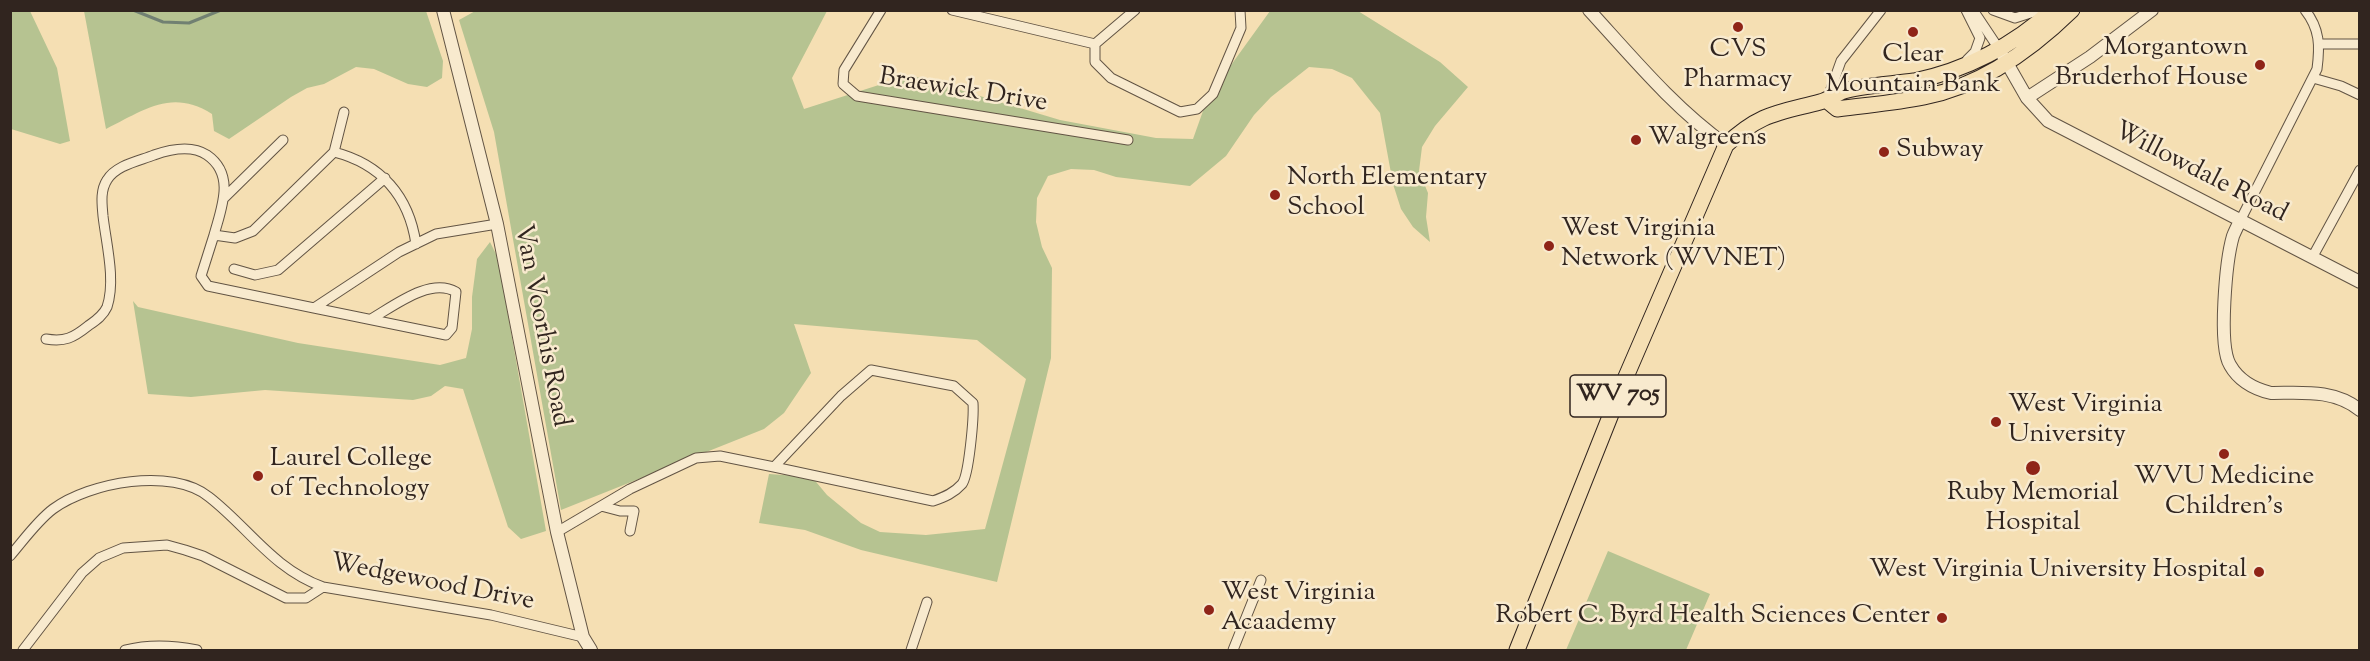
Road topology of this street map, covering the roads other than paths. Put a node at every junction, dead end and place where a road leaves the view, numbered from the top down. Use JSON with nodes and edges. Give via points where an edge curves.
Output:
{"nodes":[{"id":1,"x":443,"y":10,"type":"edge"},
{"id":2,"x":881,"y":10,"type":"edge"},
{"id":3,"x":952,"y":10,"type":"edge"},
{"id":4,"x":1135,"y":10,"type":"edge"},
{"id":5,"x":1240,"y":10,"type":"edge"},
{"id":6,"x":1589,"y":10,"type":"edge"},
{"id":7,"x":1881,"y":10,"type":"edge"},
{"id":8,"x":1966,"y":10,"type":"edge"},
{"id":9,"x":1973,"y":10,"type":"edge"},
{"id":10,"x":1993,"y":10,"type":"edge"},
{"id":11,"x":2040,"y":10,"type":"edge"},
{"id":12,"x":2052,"y":10,"type":"edge"},
{"id":13,"x":2072,"y":10,"type":"edge"},
{"id":14,"x":2152,"y":10,"type":"edge"},
{"id":15,"x":2305,"y":10,"type":"edge"},
{"id":16,"x":1095,"y":44,"type":"junction"},
{"id":17,"x":2320,"y":44,"type":"junction"},
{"id":18,"x":2360,"y":44,"type":"edge"},
{"id":19,"x":1999,"y":49,"type":"junction"},
{"id":20,"x":2007,"y":63,"type":"junction"},
{"id":21,"x":1960,"y":66,"type":"junction"},
{"id":22,"x":2313,"y":78,"type":"junction"},
{"id":23,"x":2360,"y":96,"type":"edge"},
{"id":24,"x":2026,"y":98,"type":"junction"},
{"id":25,"x":1826,"y":100,"type":"junction"},
{"id":26,"x":344,"y":112,"type":"dead end"},
{"id":27,"x":284,"y":140,"type":"dead end"},
{"id":28,"x":1128,"y":140,"type":"dead end"},
{"id":29,"x":1726,"y":145,"type":"junction"},
{"id":30,"x":334,"y":152,"type":"junction"},
{"id":31,"x":2360,"y":170,"type":"edge"},
{"id":32,"x":385,"y":178,"type":"junction"},
{"id":33,"x":223,"y":199,"type":"junction"},
{"id":34,"x":2241,"y":219,"type":"junction"},
{"id":35,"x":497,"y":224,"type":"junction"},
{"id":36,"x":214,"y":235,"type":"junction"},
{"id":37,"x":416,"y":244,"type":"junction"},
{"id":38,"x":2313,"y":256,"type":"junction"},
{"id":39,"x":234,"y":269,"type":"dead end"},
{"id":40,"x":2360,"y":282,"type":"edge"},
{"id":41,"x":314,"y":308,"type":"junction"},
{"id":42,"x":371,"y":319,"type":"junction"},
{"id":43,"x":46,"y":339,"type":"dead end"},
{"id":44,"x":2360,"y":410,"type":"edge"},
{"id":45,"x":774,"y":467,"type":"junction"},
{"id":46,"x":601,"y":506,"type":"junction"},
{"id":47,"x":630,"y":531,"type":"dead end"},
{"id":48,"x":557,"y":532,"type":"junction"},
{"id":49,"x":10,"y":556,"type":"edge"},
{"id":50,"x":1261,"y":580,"type":"dead end"},
{"id":51,"x":323,"y":587,"type":"junction"},
{"id":52,"x":927,"y":602,"type":"dead end"},
{"id":53,"x":583,"y":637,"type":"junction"},
{"id":54,"x":23,"y":651,"type":"edge"},
{"id":55,"x":125,"y":651,"type":"edge"},
{"id":56,"x":197,"y":651,"type":"edge"},
{"id":57,"x":591,"y":651,"type":"edge"},
{"id":58,"x":911,"y":651,"type":"edge"},
{"id":59,"x":1233,"y":651,"type":"edge"},
{"id":60,"x":1517,"y":651,"type":"edge"}],
"edges":[{"from":1,"to":35,"type":"street","name":"Van Voorhis Road"},
{"from":2,"to":28,"type":"street","name":"Braewick Drive","via":[[844,70],[843,84],[857,96]]},
{"from":3,"to":16,"type":"street"},
{"from":4,"to":16,"type":"street"},
{"from":5,"to":16,"type":"street","via":[[1241,28],[1213,94],[1197,109],[1180,112],[1111,78],[1095,62]]},
{"from":6,"to":29,"type":"street","via":[[1667,93]]},
{"from":7,"to":25,"type":"street","via":[[1841,61]]},
{"from":8,"to":21,"type":"street","via":[[1980,38],[1975,52]]},
{"from":9,"to":19,"type":"street"},
{"from":10,"to":11,"type":"street","via":[[2014,18]]},
{"from":12,"to":19,"type":"main road","number":"WV 705"},
{"from":13,"to":20,"type":"main road","via":[[2036,44]]},
{"from":14,"to":24,"type":"street","via":[[2090,57]]},
{"from":15,"to":17,"type":"street","via":[[2314,21]]},
{"from":17,"to":18,"type":"street"},
{"from":17,"to":22,"type":"street"},
{"from":19,"to":20,"type":"street","name":"Willowdale Road"},
{"from":19,"to":21,"type":"main road","number":"WV 705"},
{"from":20,"to":24,"type":"street","name":"Willowdale Road"},
{"from":20,"to":25,"type":"main road","via":[[1961,86],[1925,97],[1837,109]]},
{"from":21,"to":25,"type":"main road","number":"WV 705","via":[[1918,80],[1842,92]]},
{"from":22,"to":23,"type":"street"},
{"from":22,"to":34,"type":"street"},
{"from":24,"to":34,"type":"street","name":"Willowdale Road","via":[[2048,121]]},
{"from":25,"to":29,"type":"main road","number":"WV 705","via":[[1758,119]]},
{"from":26,"to":30,"type":"street"},
{"from":27,"to":33,"type":"street"},
{"from":29,"to":60,"type":"main road","number":"WV 705","via":[[1625,379]]},
{"from":30,"to":32,"type":"street","via":[[361,161]]},
{"from":30,"to":36,"type":"street","via":[[253,231],[236,238]]},
{"from":31,"to":38,"type":"street"},
{"from":32,"to":37,"type":"street","via":[[407,209]]},
{"from":32,"to":39,"type":"street","via":[[278,270],[255,275]]},
{"from":33,"to":36,"type":"street"},
{"from":33,"to":43,"type":"street","via":[[225,184],[221,170],[209,156],[195,150],[166,151],[117,169],[108,177],[102,195],[110,282],[106,307],[100,317],[62,341]]},
{"from":34,"to":38,"type":"street","name":"Willowdale Road"},
{"from":34,"to":44,"type":"street","via":[[2233,237],[2224,319],[2229,364],[2241,379],[2263,391],[2327,394]]},
{"from":35,"to":37,"type":"street","via":[[436,234]]},
{"from":35,"to":48,"type":"street","name":"Van Voorhis Road"},
{"from":36,"to":41,"type":"street","via":[[201,276],[208,286]]},
{"from":37,"to":41,"type":"street"},
{"from":38,"to":40,"type":"street","name":"Willowdale Road"},
{"from":41,"to":42,"type":"street"},
{"from":42,"to":42,"type":"street","via":[[446,335],[452,328],[456,292],[447,287],[429,288]]},
{"from":45,"to":45,"type":"street","via":[[933,501],[950,495],[964,482],[973,403],[954,386],[871,370]]},
{"from":45,"to":46,"type":"street","via":[[720,456],[696,458]]},
{"from":46,"to":47,"type":"street","via":[[634,511]]},
{"from":46,"to":48,"type":"street"},
{"from":48,"to":53,"type":"street","name":"Van Voorhis Road"},
{"from":49,"to":51,"type":"street","name":"Wedgewood Drive","via":[[53,509],[101,486],[154,481],[199,489],[289,569]]},
{"from":50,"to":59,"type":"street"},
{"from":51,"to":53,"type":"street","name":"Wedgewood Drive","via":[[491,615]]},
{"from":51,"to":54,"type":"street","via":[[306,597],[286,598],[185,550],[167,545],[123,548],[99,558],[82,573]]},
{"from":52,"to":58,"type":"street"},
{"from":53,"to":57,"type":"street","name":"Van Voorhis Road"},
{"from":55,"to":56,"type":"street","via":[[180,646]]}]}
